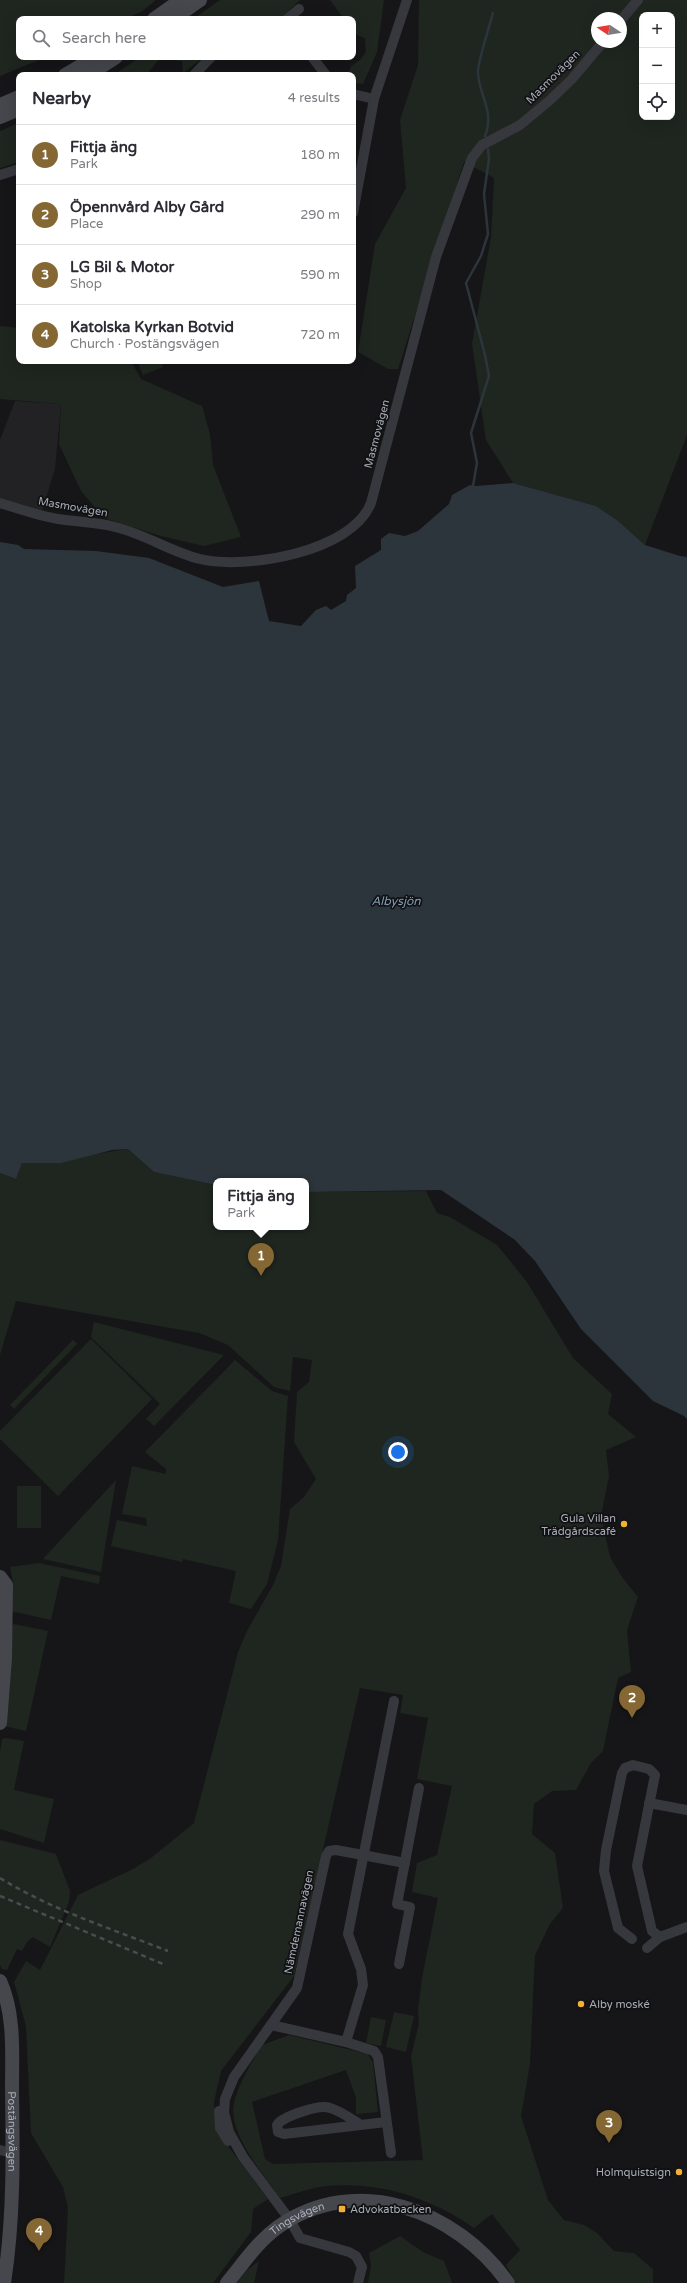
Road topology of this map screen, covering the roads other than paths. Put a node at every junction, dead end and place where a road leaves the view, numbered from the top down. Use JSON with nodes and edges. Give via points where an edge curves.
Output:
{"nodes":[{"id":1,"x":181,"y":0,"type":"edge"},
{"id":2,"x":200,"y":0,"type":"edge"},
{"id":3,"x":407,"y":0,"type":"edge"},
{"id":4,"x":638,"y":0,"type":"edge"},
{"id":5,"x":299,"y":9,"type":"dead end"},
{"id":6,"x":627,"y":13,"type":"edge"},
{"id":7,"x":158,"y":16,"type":"edge"},
{"id":8,"x":177,"y":16,"type":"edge"},
{"id":9,"x":291,"y":16,"type":"edge"},
{"id":10,"x":598,"y":48,"type":"edge"},
{"id":11,"x":91,"y":60,"type":"edge"},
{"id":12,"x":111,"y":60,"type":"edge"},
{"id":13,"x":208,"y":60,"type":"edge"},
{"id":14,"x":314,"y":60,"type":"edge"},
{"id":15,"x":70,"y":72,"type":"edge"},
{"id":16,"x":93,"y":72,"type":"edge"},
{"id":17,"x":197,"y":72,"type":"edge"},
{"id":18,"x":324,"y":72,"type":"edge"},
{"id":19,"x":356,"y":95,"type":"edge"},
{"id":20,"x":16,"y":98,"type":"edge"},
{"id":21,"x":374,"y":99,"type":"junction"},
{"id":22,"x":0,"y":105,"type":"edge"},
{"id":23,"x":16,"y":110,"type":"edge"},
{"id":24,"x":0,"y":116,"type":"edge"},
{"id":25,"x":16,"y":170,"type":"edge"},
{"id":26,"x":0,"y":174,"type":"edge"},
{"id":27,"x":356,"y":197,"type":"edge"},
{"id":28,"x":0,"y":503,"type":"edge"},
{"id":29,"x":0,"y":1577,"type":"edge"},
{"id":30,"x":394,"y":1701,"type":"dead end"},
{"id":31,"x":0,"y":1723,"type":"edge"},
{"id":32,"x":419,"y":1788,"type":"dead end"},
{"id":33,"x":649,"y":1803,"type":"junction"},
{"id":34,"x":687,"y":1810,"type":"edge"},
{"id":35,"x":364,"y":1856,"type":"junction"},
{"id":36,"x":405,"y":1863,"type":"junction"},
{"id":37,"x":687,"y":1927,"type":"edge"},
{"id":38,"x":660,"y":1938,"type":"junction"},
{"id":39,"x":632,"y":1939,"type":"dead end"},
{"id":40,"x":647,"y":1948,"type":"dead end"},
{"id":41,"x":399,"y":1964,"type":"dead end"},
{"id":42,"x":0,"y":1981,"type":"edge"},
{"id":43,"x":271,"y":2025,"type":"junction"},
{"id":44,"x":346,"y":2042,"type":"junction"},
{"id":45,"x":386,"y":2122,"type":"junction"},
{"id":46,"x":361,"y":2124,"type":"junction"},
{"id":47,"x":7,"y":2151,"type":"edge"},
{"id":48,"x":391,"y":2153,"type":"dead end"},
{"id":49,"x":290,"y":2220,"type":"junction"},
{"id":50,"x":4,"y":2283,"type":"edge"},
{"id":51,"x":227,"y":2283,"type":"edge"},
{"id":52,"x":358,"y":2283,"type":"edge"},
{"id":53,"x":508,"y":2283,"type":"edge"}],
"edges":[{"from":1,"to":7,"type":"street"},
{"from":2,"to":8,"type":"street"},
{"from":3,"to":21,"type":"street"},
{"from":4,"to":6,"type":"street"},
{"from":5,"to":9,"type":"street"},
{"from":10,"to":28,"type":"street","name":"Masmovägen","via":[[549,101],[520,124],[482,145],[472,158],[436,257],[371,504],[354,528],[282,558],[215,561],[195,558],[122,528],[41,515]]},
{"from":11,"to":15,"type":"street"},
{"from":12,"to":16,"type":"street"},
{"from":13,"to":17,"type":"street"},
{"from":14,"to":18,"type":"street"},
{"from":19,"to":21,"type":"street"},
{"from":20,"to":22,"type":"street"},
{"from":21,"to":27,"type":"street"},
{"from":23,"to":24,"type":"street"},
{"from":25,"to":26,"type":"street"},
{"from":29,"to":31,"type":"street","via":[[6,1585],[5,1658]]},
{"from":30,"to":35,"type":"street"},
{"from":32,"to":36,"type":"street"},
{"from":33,"to":34,"type":"street"},
{"from":33,"to":38,"type":"street","via":[[637,1866],[652,1931]]},
{"from":33,"to":39,"type":"street","via":[[655,1776],[653,1772],[649,1768],[633,1765],[624,1768],[604,1864],[618,1928]]},
{"from":35,"to":36,"type":"street","name":"Nämdemannavägen"},
{"from":35,"to":43,"type":"street","name":"Nämdemannavägen","via":[[336,1850],[329,1851],[326,1856],[297,1988]]},
{"from":35,"to":44,"type":"street","via":[[348,1934],[361,1969],[363,1985]]},
{"from":36,"to":41,"type":"street","via":[[397,1904],[410,1907]]},
{"from":37,"to":38,"type":"street"},
{"from":38,"to":40,"type":"street"},
{"from":42,"to":47,"type":"street","name":"Postängsvägen","via":[[11,2029]]},
{"from":43,"to":44,"type":"street"},
{"from":43,"to":49,"type":"street","name":"Nämdemannavägen","via":[[234,2077],[225,2100],[224,2112],[229,2132],[243,2157]]},
{"from":44,"to":45,"type":"street","via":[[374,2051],[378,2058]]},
{"from":45,"to":46,"type":"street"},
{"from":45,"to":48,"type":"street"},
{"from":46,"to":46,"type":"street","via":[[284,2134],[278,2132],[277,2125],[282,2120],[305,2111],[329,2107]]},
{"from":47,"to":50,"type":"street","name":"Postängsvägen","via":[[11,2220]]},
{"from":49,"to":51,"type":"street","name":"Tingsvägen","via":[[259,2244]]},
{"from":49,"to":52,"type":"street","via":[[300,2238],[356,2256],[362,2267]]},
{"from":49,"to":53,"type":"street","name":"Tingsvägen","via":[[341,2202],[357,2200],[392,2203],[420,2212],[452,2228],[482,2254]]}]}
